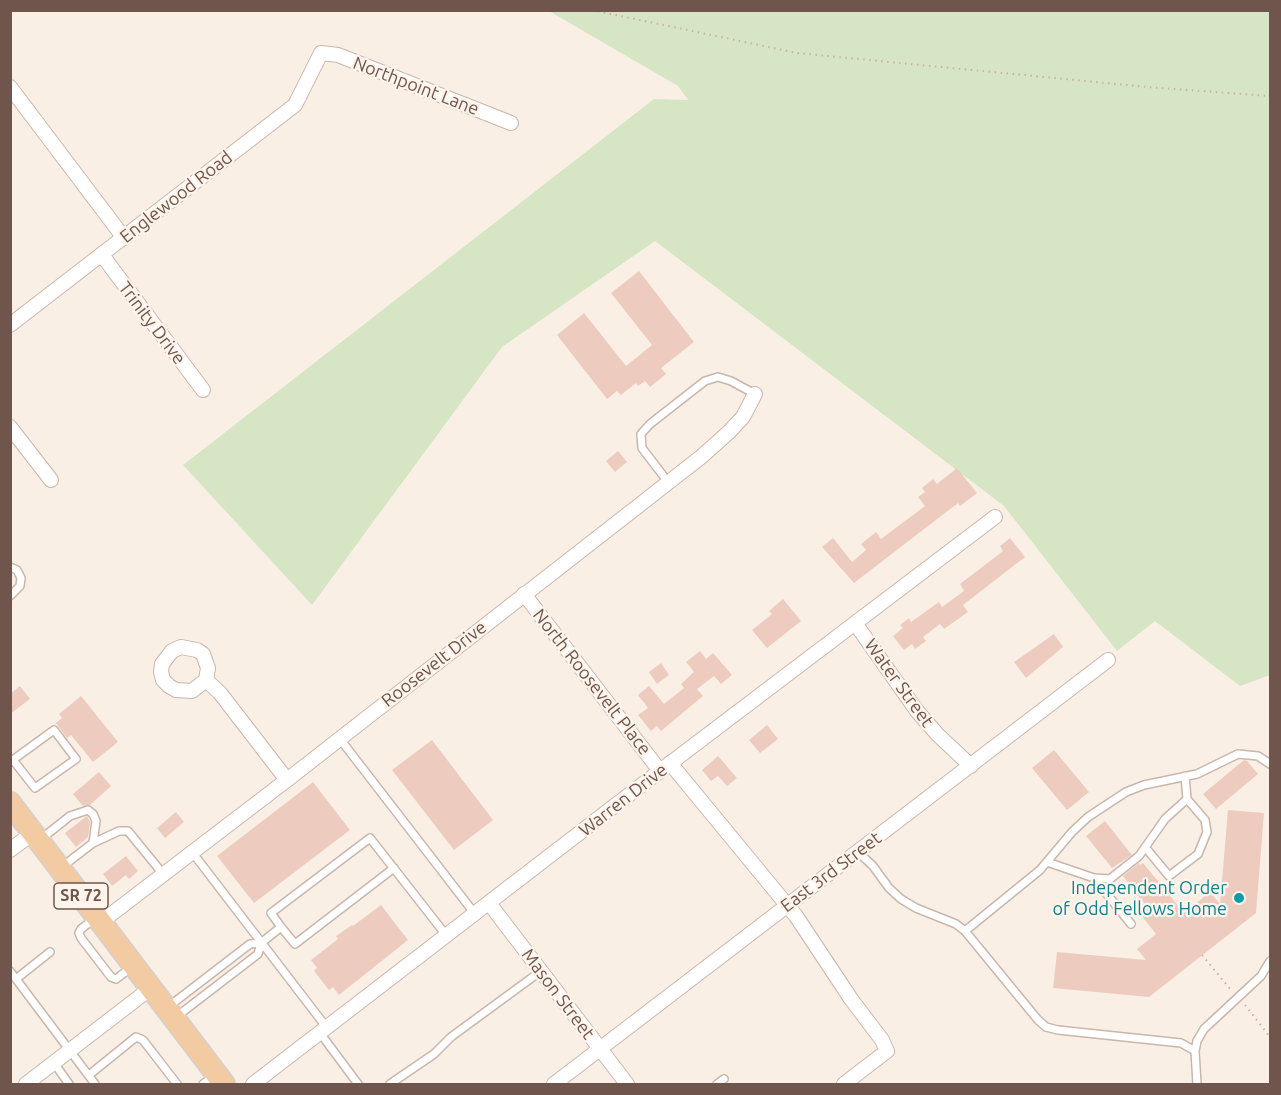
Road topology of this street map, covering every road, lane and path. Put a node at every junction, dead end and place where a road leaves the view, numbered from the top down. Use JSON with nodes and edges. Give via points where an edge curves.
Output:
{"nodes":[{"id":1,"x":592,"y":10,"type":"edge"},
{"id":2,"x":321,"y":53,"type":"joint"},
{"id":3,"x":10,"y":87,"type":"edge"},
{"id":4,"x":1270,"y":96,"type":"edge"},
{"id":5,"x":22,"y":103,"type":"junction"},
{"id":6,"x":10,"y":112,"type":"edge"},
{"id":7,"x":511,"y":123,"type":"dead end"},
{"id":8,"x":124,"y":238,"type":"junction"},
{"id":9,"x":102,"y":255,"type":"junction"},
{"id":10,"x":10,"y":325,"type":"edge"},
{"id":11,"x":203,"y":390,"type":"dead end"},
{"id":12,"x":755,"y":394,"type":"joint"},
{"id":13,"x":10,"y":427,"type":"edge"},
{"id":14,"x":51,"y":480,"type":"dead end"},
{"id":15,"x":668,"y":482,"type":"junction"},
{"id":16,"x":995,"y":517,"type":"dead end"},
{"id":17,"x":10,"y":567,"type":"edge"},
{"id":18,"x":13,"y":594,"type":"edge"},
{"id":19,"x":524,"y":594,"type":"junction"},
{"id":20,"x":855,"y":623,"type":"junction"},
{"id":21,"x":1108,"y":660,"type":"dead end"},
{"id":22,"x":206,"y":680,"type":"dead end"},
{"id":23,"x":340,"y":739,"type":"junction"},
{"id":24,"x":12,"y":761,"type":"edge"},
{"id":25,"x":1270,"y":764,"type":"edge"},
{"id":26,"x":971,"y":766,"type":"junction"},
{"id":27,"x":665,"y":767,"type":"junction"},
{"id":28,"x":1185,"y":777,"type":"junction"},
{"id":29,"x":287,"y":780,"type":"junction"},
{"id":30,"x":1187,"y":799,"type":"junction"},
{"id":31,"x":10,"y":803,"type":"edge"},
{"id":32,"x":36,"y":837,"type":"junction"},
{"id":33,"x":93,"y":843,"type":"junction"},
{"id":34,"x":1145,"y":848,"type":"junction"},
{"id":35,"x":10,"y":850,"type":"edge"},
{"id":36,"x":192,"y":852,"type":"junction"},
{"id":37,"x":858,"y":852,"type":"junction"},
{"id":38,"x":1047,"y":862,"type":"junction"},
{"id":39,"x":394,"y":868,"type":"junction"},
{"id":40,"x":60,"y":869,"type":"junction"},
{"id":41,"x":163,"y":874,"type":"junction"},
{"id":42,"x":1094,"y":878,"type":"junction"},
{"id":43,"x":489,"y":903,"type":"junction"},
{"id":44,"x":787,"y":906,"type":"junction"},
{"id":45,"x":475,"y":914,"type":"junction"},
{"id":46,"x":99,"y":919,"type":"junction"},
{"id":47,"x":1131,"y":924,"type":"dead end"},
{"id":48,"x":281,"y":927,"type":"junction"},
{"id":49,"x":965,"y":931,"type":"junction"},
{"id":50,"x":447,"y":936,"type":"junction"},
{"id":51,"x":261,"y":943,"type":"junction"},
{"id":52,"x":50,"y":952,"type":"dead end"},
{"id":53,"x":231,"y":959,"type":"junction"},
{"id":54,"x":1270,"y":961,"type":"edge"},
{"id":55,"x":238,"y":969,"type":"junction"},
{"id":56,"x":10,"y":971,"type":"edge"},
{"id":57,"x":541,"y":971,"type":"junction"},
{"id":58,"x":16,"y":979,"type":"junction"},
{"id":59,"x":151,"y":988,"type":"junction"},
{"id":60,"x":170,"y":1014,"type":"junction"},
{"id":61,"x":324,"y":1030,"type":"junction"},
{"id":62,"x":600,"y":1049,"type":"junction"},
{"id":63,"x":70,"y":1051,"type":"junction"},
{"id":64,"x":1195,"y":1051,"type":"junction"},
{"id":65,"x":54,"y":1063,"type":"junction"},
{"id":66,"x":89,"y":1076,"type":"junction"},
{"id":67,"x":724,"y":1079,"type":"dead end"},
{"id":68,"x":214,"y":1081,"type":"edge"},
{"id":69,"x":26,"y":1084,"type":"edge"},
{"id":70,"x":69,"y":1084,"type":"edge"},
{"id":71,"x":95,"y":1084,"type":"edge"},
{"id":72,"x":177,"y":1084,"type":"edge"},
{"id":73,"x":253,"y":1084,"type":"edge"},
{"id":74,"x":358,"y":1084,"type":"edge"},
{"id":75,"x":390,"y":1084,"type":"edge"},
{"id":76,"x":554,"y":1084,"type":"edge"},
{"id":77,"x":627,"y":1084,"type":"edge"},
{"id":78,"x":717,"y":1084,"type":"edge"},
{"id":79,"x":844,"y":1084,"type":"edge"},
{"id":80,"x":1197,"y":1084,"type":"edge"}],
"edges":[{"from":1,"to":4,"type":"path","via":[[797,53]]},
{"from":2,"to":7,"type":"street","name":"Northpoint Lane","via":[[338,55]]},
{"from":2,"to":8,"type":"street","name":"Englewood Road","via":[[295,105]]},
{"from":3,"to":5,"type":"street"},
{"from":5,"to":6,"type":"street"},
{"from":5,"to":8,"type":"street"},
{"from":8,"to":9,"type":"street","name":"Englewood Road"},
{"from":9,"to":10,"type":"street","name":"Englewood Road"},
{"from":9,"to":11,"type":"street","name":"Trinity Drive"},
{"from":12,"to":15,"type":"street","name":"Roosevelt Drive","via":[[743,417],[729,432]]},
{"from":12,"to":15,"type":"lane","via":[[718,377],[705,381],[650,424],[641,434],[642,448]]},
{"from":13,"to":14,"type":"street"},
{"from":15,"to":19,"type":"street","name":"Roosevelt Drive"},
{"from":16,"to":20,"type":"street","name":"Warren Drive"},
{"from":17,"to":18,"type":"lane","via":[[21,578]]},
{"from":19,"to":23,"type":"street","name":"Roosevelt Drive"},
{"from":19,"to":27,"type":"street","name":"North Roosevelt Place"},
{"from":20,"to":26,"type":"street","name":"Water Street","via":[[917,711]]},
{"from":20,"to":27,"type":"street","name":"Warren Drive"},
{"from":21,"to":26,"type":"street","name":"East 3rd Street"},
{"from":22,"to":29,"type":"street"},
{"from":23,"to":29,"type":"street","name":"Roosevelt Drive"},
{"from":23,"to":45,"type":"lane"},
{"from":24,"to":24,"type":"lane","via":[[54,730],[76,759],[35,788]]},
{"from":25,"to":28,"type":"lane","via":[[1258,756],[1238,754]]},
{"from":26,"to":37,"type":"street","name":"East 3rd Street"},
{"from":27,"to":43,"type":"street","name":"Warren Drive"},
{"from":27,"to":44,"type":"street","name":"North Roosevelt Place"},
{"from":28,"to":30,"type":"lane"},
{"from":28,"to":38,"type":"lane","via":[[1144,785],[1109,802],[1072,832]]},
{"from":29,"to":36,"type":"street","name":"Roosevelt Drive"},
{"from":30,"to":34,"type":"lane","via":[[1165,819]]},
{"from":30,"to":34,"type":"lane","via":[[1205,820],[1207,832],[1198,854],[1169,876]]},
{"from":31,"to":32,"type":"main road","number":"SR 72"},
{"from":32,"to":33,"type":"lane","via":[[87,810],[96,821]]},
{"from":32,"to":35,"type":"street"},
{"from":32,"to":40,"type":"main road","number":"SR 72"},
{"from":33,"to":40,"type":"lane"},
{"from":33,"to":41,"type":"lane","via":[[118,831],[128,831]]},
{"from":34,"to":42,"type":"lane","via":[[1110,879]]},
{"from":36,"to":41,"type":"street","name":"Roosevelt Drive"},
{"from":36,"to":51,"type":"lane"},
{"from":37,"to":44,"type":"street","name":"East 3rd Street"},
{"from":37,"to":49,"type":"lane","via":[[901,899]]},
{"from":38,"to":42,"type":"lane"},
{"from":38,"to":49,"type":"lane"},
{"from":39,"to":48,"type":"lane","via":[[294,944]]},
{"from":39,"to":48,"type":"lane","via":[[370,838],[270,913]]},
{"from":39,"to":50,"type":"lane"},
{"from":40,"to":46,"type":"main road","number":"SR 72"},
{"from":41,"to":46,"type":"street","name":"Roosevelt Drive"},
{"from":42,"to":47,"type":"lane"},
{"from":43,"to":45,"type":"street","name":"Warren Drive"},
{"from":43,"to":57,"type":"street","name":"Mason Street"},
{"from":44,"to":62,"type":"street","name":"East 3rd Street"},
{"from":44,"to":79,"type":"street","name":"North Roosevelt Place","via":[[887,1051]]},
{"from":45,"to":50,"type":"street","name":"Warren Drive"},
{"from":46,"to":59,"type":"main road","number":"SR 72"},
{"from":48,"to":51,"type":"lane"},
{"from":49,"to":64,"type":"lane","via":[[1046,1026],[1181,1043]]},
{"from":50,"to":61,"type":"street","name":"Warren Drive"},
{"from":51,"to":53,"type":"lane","via":[[250,944]]},
{"from":51,"to":55,"type":"lane","via":[[258,954]]},
{"from":51,"to":61,"type":"lane"},
{"from":52,"to":58,"type":"lane"},
{"from":53,"to":55,"type":"lane"},
{"from":53,"to":60,"type":"lane"},
{"from":54,"to":64,"type":"lane","via":[[1261,976],[1204,1029]]},
{"from":55,"to":60,"type":"lane"},
{"from":56,"to":58,"type":"lane"},
{"from":57,"to":62,"type":"street","name":"Mason Street"},
{"from":57,"to":75,"type":"lane"},
{"from":58,"to":63,"type":"lane"},
{"from":59,"to":60,"type":"main road","number":"SR 72"},
{"from":59,"to":63,"type":"street"},
{"from":60,"to":68,"type":"main road","number":"SR 72"},
{"from":61,"to":73,"type":"street","name":"Warren Drive"},
{"from":61,"to":74,"type":"lane"},
{"from":62,"to":76,"type":"street","name":"East 3rd Street"},
{"from":62,"to":77,"type":"street","name":"Mason Street"},
{"from":63,"to":65,"type":"street"},
{"from":63,"to":66,"type":"lane"},
{"from":64,"to":80,"type":"lane"},
{"from":65,"to":69,"type":"street"},
{"from":65,"to":70,"type":"lane"},
{"from":66,"to":71,"type":"lane"},
{"from":66,"to":72,"type":"lane","via":[[136,1037],[143,1040]]},
{"from":67,"to":78,"type":"lane"}]}
